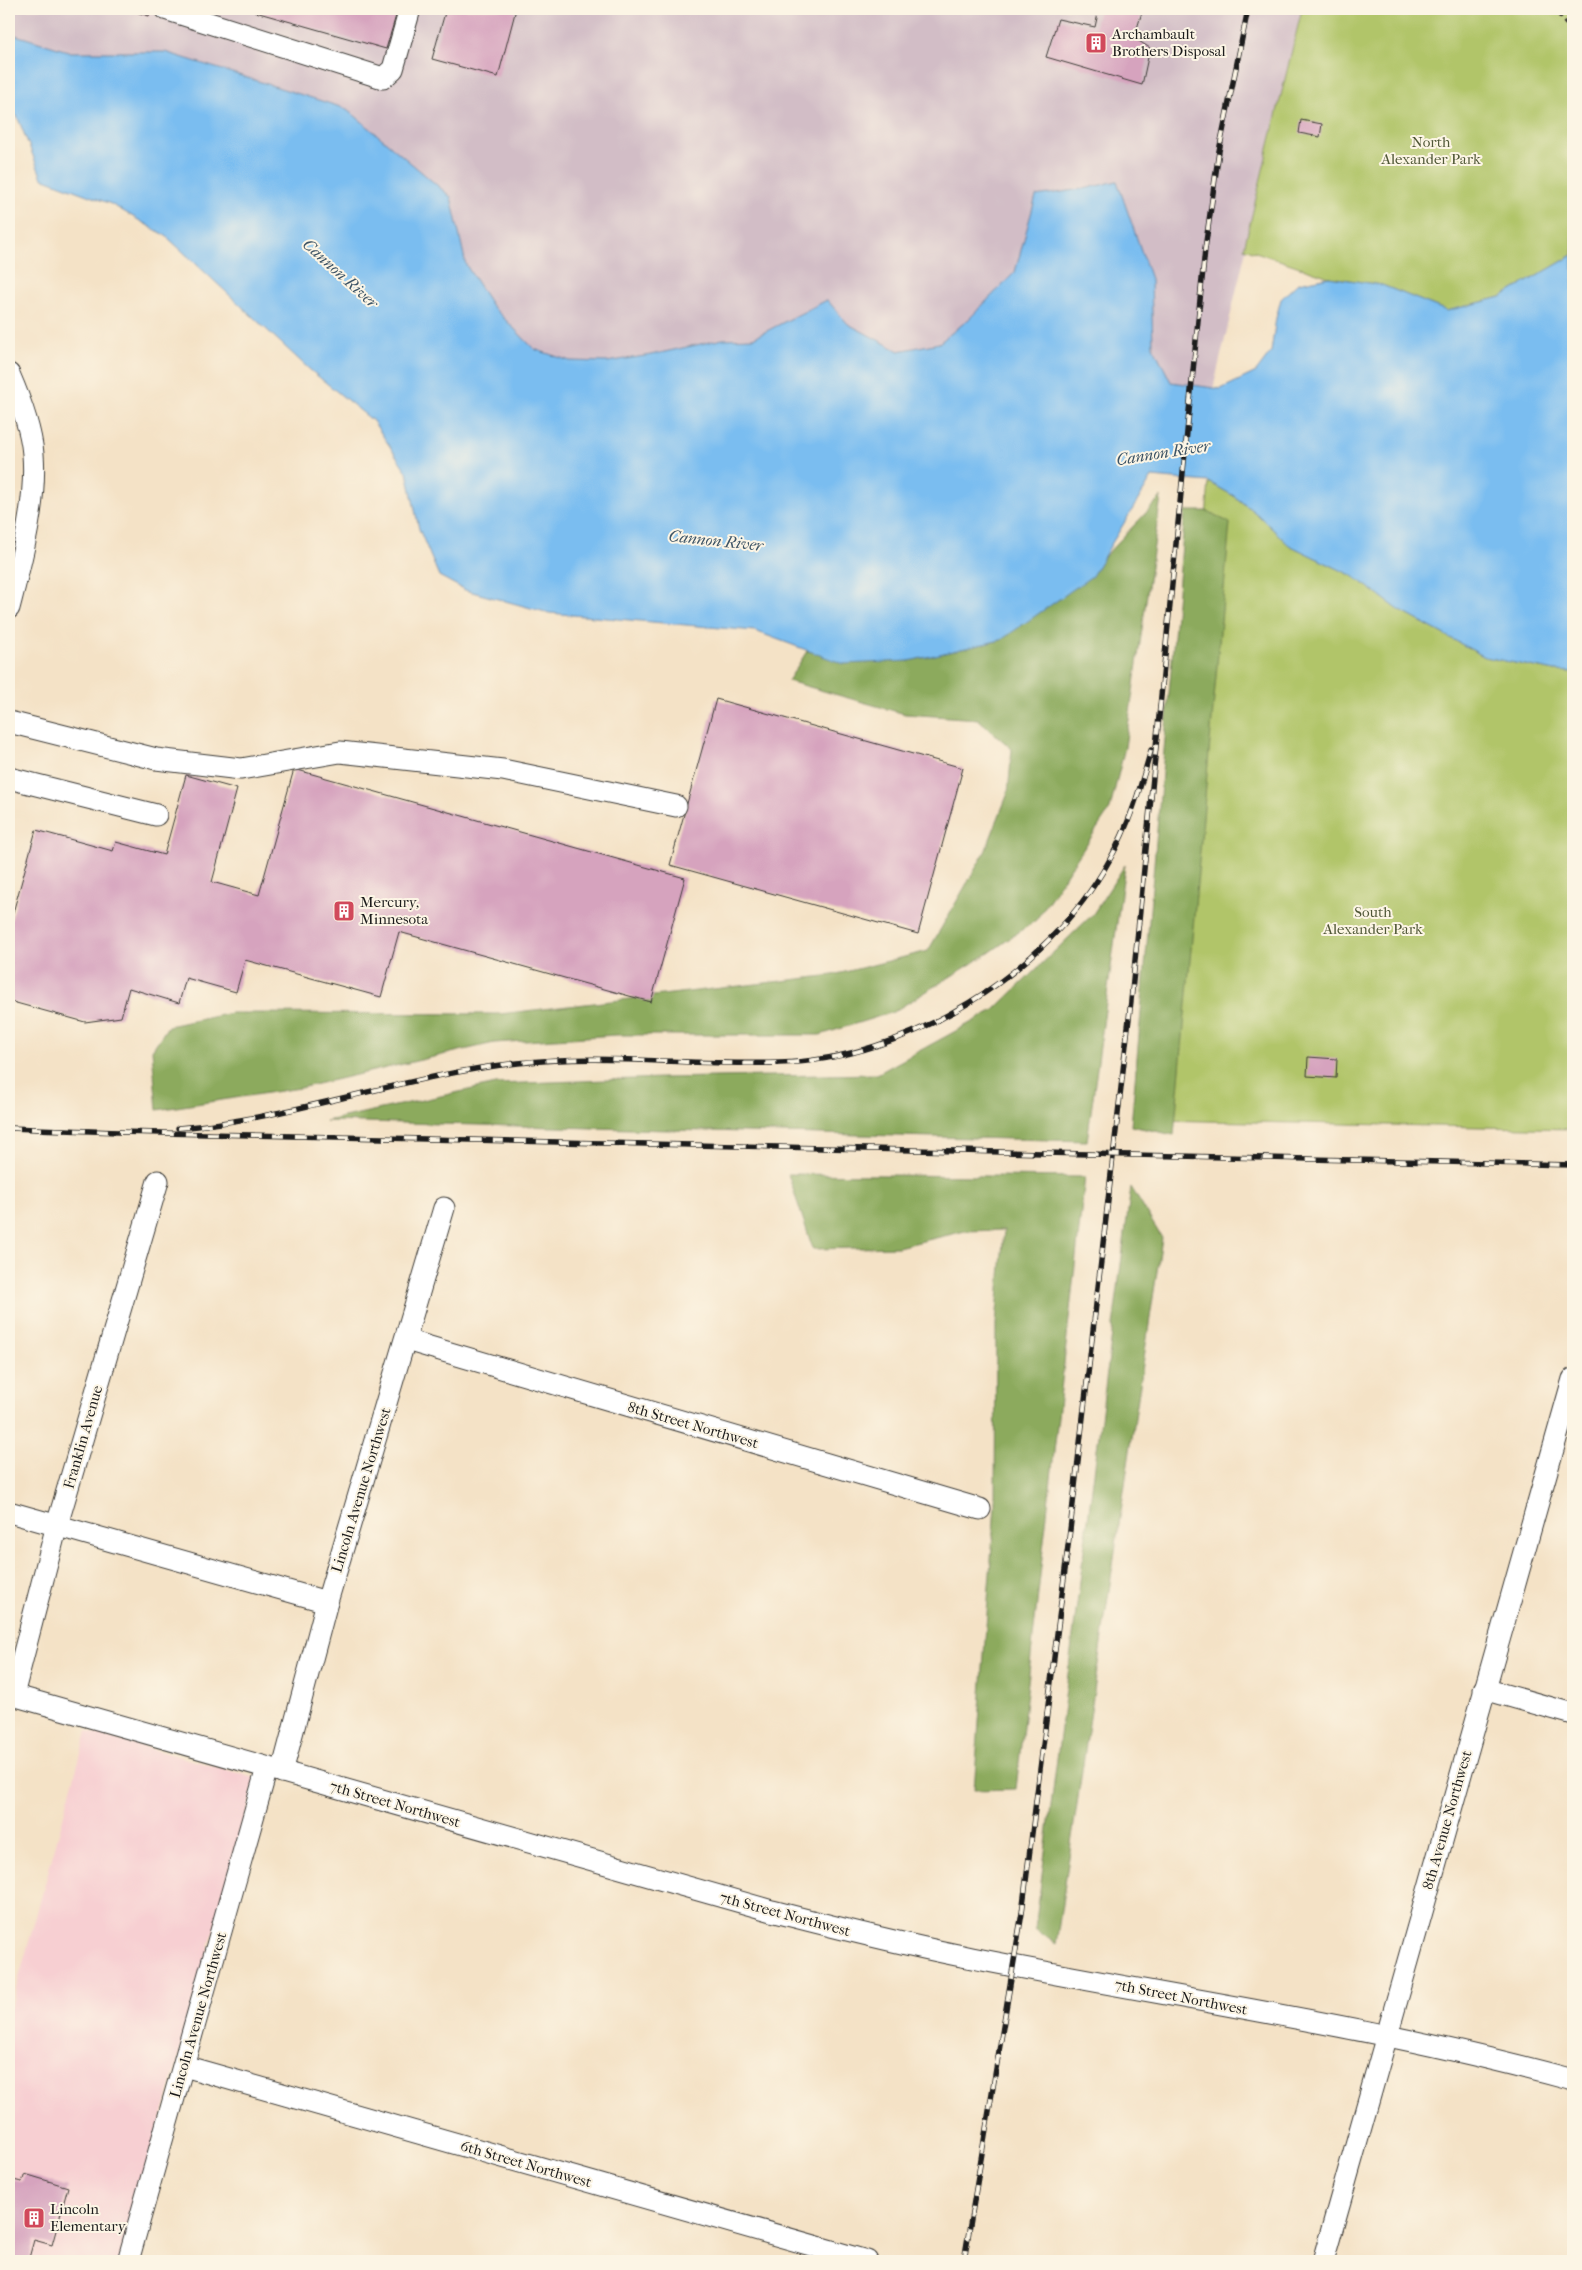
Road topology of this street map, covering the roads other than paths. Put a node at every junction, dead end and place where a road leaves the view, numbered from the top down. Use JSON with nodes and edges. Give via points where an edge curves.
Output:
{"nodes":[{"id":1,"x":165,"y":9,"type":"edge"},
{"id":2,"x":410,"y":9,"type":"edge"},
{"id":3,"x":9,"y":374,"type":"edge"},
{"id":4,"x":9,"y":608,"type":"edge"},
{"id":5,"x":9,"y":722,"type":"edge"},
{"id":6,"x":9,"y":778,"type":"edge"},
{"id":7,"x":676,"y":806,"type":"dead end"},
{"id":8,"x":156,"y":815,"type":"dead end"},
{"id":9,"x":158,"y":1181,"type":"dead end"},
{"id":10,"x":444,"y":1208,"type":"dead end"},
{"id":11,"x":406,"y":1340,"type":"junction"},
{"id":12,"x":1573,"y":1379,"type":"edge"},
{"id":13,"x":980,"y":1509,"type":"dead end"},
{"id":14,"x":9,"y":1512,"type":"edge"},
{"id":15,"x":57,"y":1525,"type":"junction"},
{"id":16,"x":327,"y":1602,"type":"junction"},
{"id":17,"x":1484,"y":1689,"type":"junction"},
{"id":18,"x":11,"y":1694,"type":"edge"},
{"id":19,"x":1573,"y":1714,"type":"edge"},
{"id":20,"x":275,"y":1770,"type":"junction"},
{"id":21,"x":1387,"y":2035,"type":"junction"},
{"id":22,"x":184,"y":2066,"type":"junction"},
{"id":23,"x":1573,"y":2080,"type":"edge"},
{"id":24,"x":128,"y":2261,"type":"edge"},
{"id":25,"x":867,"y":2261,"type":"edge"},
{"id":26,"x":1323,"y":2261,"type":"edge"}],
"edges":[{"from":1,"to":2,"type":"street","via":[[383,78],[393,69]]},
{"from":3,"to":4,"type":"street","via":[[20,401],[33,452],[34,490]]},
{"from":5,"to":7,"type":"street","via":[[156,759],[241,768],[340,752],[503,770]]},
{"from":6,"to":8,"type":"street"},
{"from":9,"to":15,"type":"street","name":"Franklin Avenue"},
{"from":10,"to":11,"type":"street","name":"Lincoln Avenue Northwest"},
{"from":11,"to":13,"type":"street","name":"8th Street Northwest"},
{"from":11,"to":16,"type":"street","name":"Lincoln Avenue Northwest"},
{"from":12,"to":17,"type":"street","name":"8th Avenue Northwest"},
{"from":14,"to":15,"type":"street"},
{"from":15,"to":16,"type":"street"},
{"from":15,"to":18,"type":"street","name":"Franklin Avenue"},
{"from":16,"to":20,"type":"street","name":"Lincoln Avenue Northwest"},
{"from":17,"to":19,"type":"street"},
{"from":17,"to":21,"type":"street","name":"8th Avenue Northwest"},
{"from":18,"to":20,"type":"street","name":"7th Street Northwest"},
{"from":20,"to":21,"type":"street","name":"7th Street Northwest","via":[[872,1937]]},
{"from":20,"to":22,"type":"street","name":"Lincoln Avenue Northwest"},
{"from":21,"to":23,"type":"street","name":"7th Street Northwest"},
{"from":21,"to":26,"type":"street","name":"8th Avenue Northwest"},
{"from":22,"to":24,"type":"street","name":"Lincoln Avenue Northwest"},
{"from":22,"to":25,"type":"street","name":"6th Street Northwest"}]}
